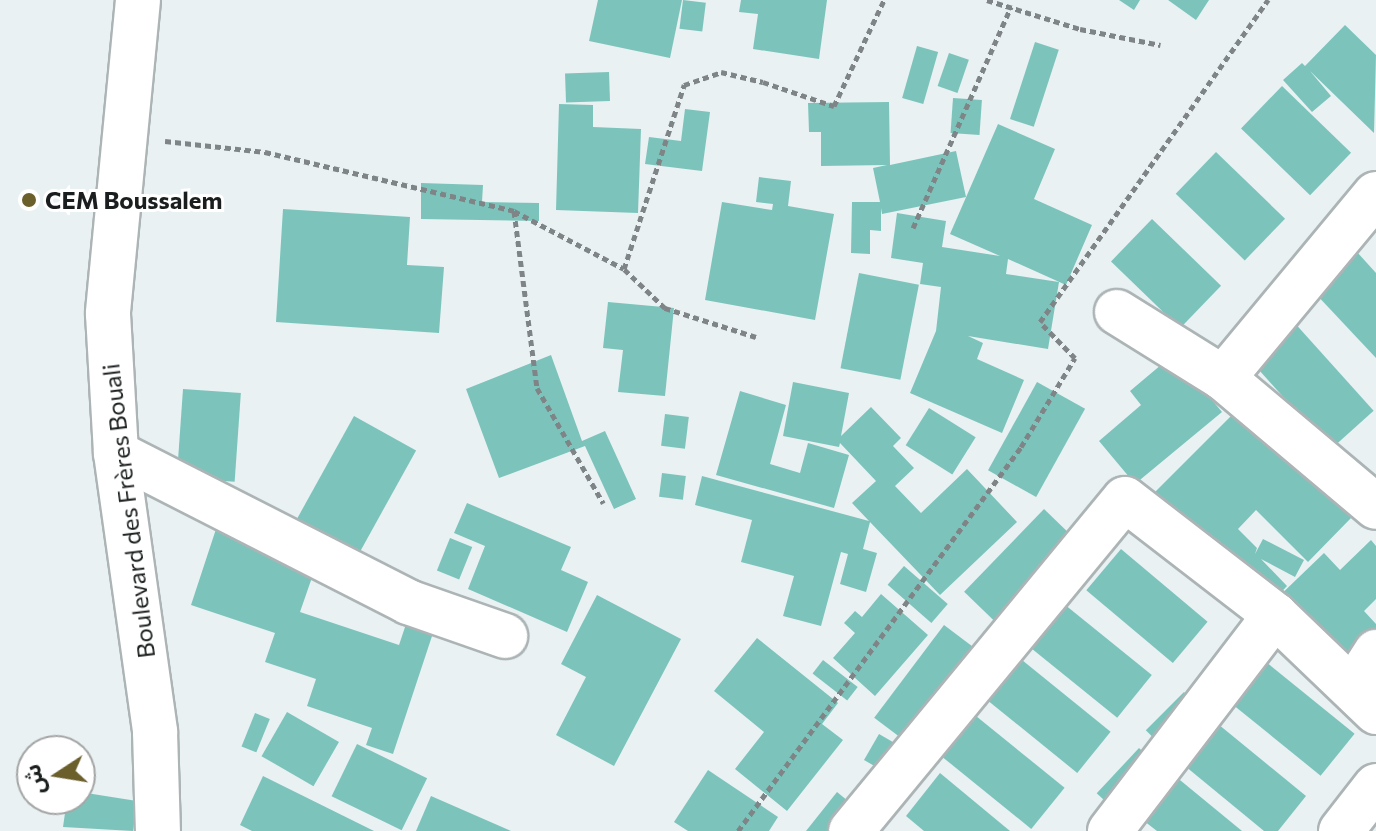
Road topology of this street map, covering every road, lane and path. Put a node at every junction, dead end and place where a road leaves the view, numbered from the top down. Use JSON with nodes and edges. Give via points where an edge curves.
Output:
{"nodes":[{"id":1,"x":138,"y":0,"type":"edge"},
{"id":2,"x":884,"y":0,"type":"edge"},
{"id":3,"x":987,"y":0,"type":"edge"},
{"id":4,"x":1268,"y":0,"type":"edge"},
{"id":5,"x":1011,"y":7,"type":"junction"},
{"id":6,"x":1160,"y":45,"type":"dead end"},
{"id":7,"x":125,"y":136,"type":"junction"},
{"id":8,"x":1376,"y":194,"type":"edge"},
{"id":9,"x":514,"y":211,"type":"junction"},
{"id":10,"x":913,"y":228,"type":"dead end"},
{"id":11,"x":624,"y":269,"type":"junction"},
{"id":12,"x":1117,"y":312,"type":"dead end"},
{"id":13,"x":756,"y":337,"type":"dead end"},
{"id":14,"x":1223,"y":378,"type":"junction"},
{"id":15,"x":116,"y":453,"type":"junction"},
{"id":16,"x":603,"y":503,"type":"dead end"},
{"id":17,"x":1376,"y":507,"type":"edge"},
{"id":18,"x":1275,"y":615,"type":"junction"},
{"id":19,"x":505,"y":636,"type":"dead end"},
{"id":20,"x":1368,"y":684,"type":"edge"},
{"id":21,"x":1376,"y":786,"type":"edge"},
{"id":22,"x":158,"y":831,"type":"edge"},
{"id":23,"x":738,"y":831,"type":"edge"},
{"id":24,"x":851,"y":831,"type":"edge"},
{"id":25,"x":1110,"y":831,"type":"edge"},
{"id":26,"x":1341,"y":831,"type":"edge"}],
"edges":[{"from":1,"to":7,"type":"street","name":"Boulevard des Frères Bouali"},
{"from":2,"to":11,"type":"path","via":[[834,106],[721,72],[684,85]]},
{"from":3,"to":5,"type":"path"},
{"from":4,"to":23,"type":"path","via":[[1040,322],[1075,358],[1021,447]]},
{"from":5,"to":6,"type":"path","via":[[1080,29]]},
{"from":5,"to":10,"type":"path"},
{"from":7,"to":9,"type":"path","via":[[265,152]]},
{"from":7,"to":15,"type":"street","name":"Boulevard des Frères Bouali","via":[[108,314]]},
{"from":8,"to":14,"type":"street"},
{"from":9,"to":11,"type":"path"},
{"from":9,"to":16,"type":"path","via":[[537,388]]},
{"from":11,"to":13,"type":"path","via":[[665,308]]},
{"from":12,"to":14,"type":"street"},
{"from":14,"to":17,"type":"street"},
{"from":15,"to":19,"type":"street","via":[[408,602]]},
{"from":15,"to":22,"type":"street","name":"Boulevard des Frères Bouali","via":[[155,732]]},
{"from":18,"to":20,"type":"street"},
{"from":18,"to":24,"type":"street","via":[[1125,499]]},
{"from":18,"to":25,"type":"street"},
{"from":21,"to":26,"type":"street"}]}
